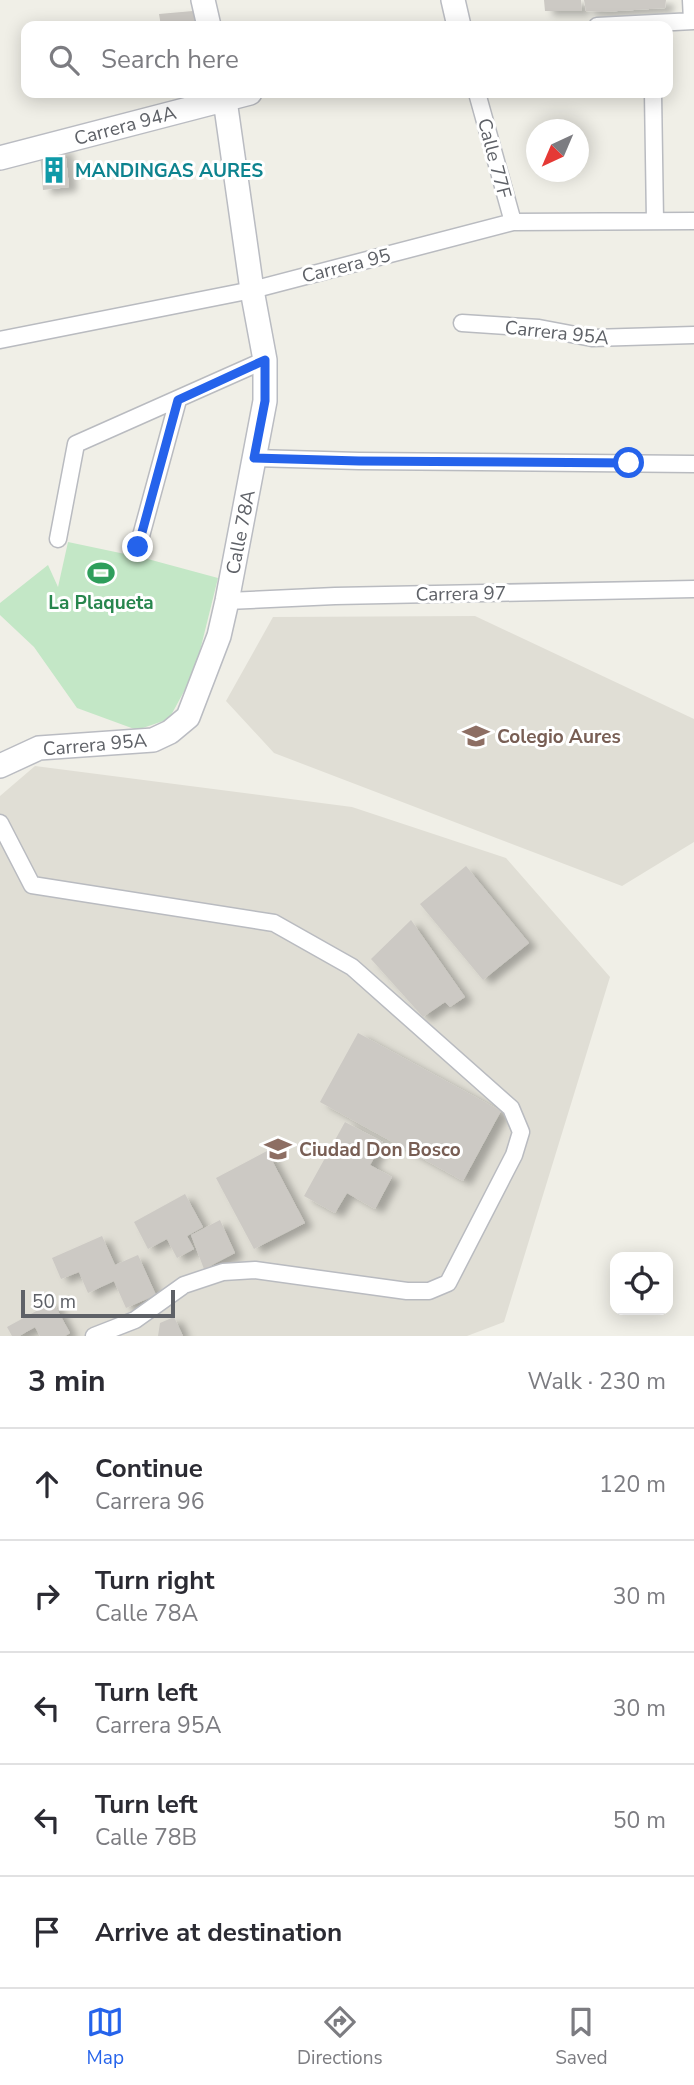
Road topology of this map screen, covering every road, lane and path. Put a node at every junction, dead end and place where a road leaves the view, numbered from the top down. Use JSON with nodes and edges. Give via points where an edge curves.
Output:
{"nodes":[{"id":1,"x":204,"y":0,"type":"edge"},
{"id":2,"x":453,"y":0,"type":"edge"},
{"id":3,"x":691,"y":0,"type":"edge"},
{"id":4,"x":208,"y":21,"type":"edge"},
{"id":5,"x":458,"y":21,"type":"edge"},
{"id":6,"x":693,"y":21,"type":"edge"},
{"id":7,"x":673,"y":22,"type":"edge"},
{"id":8,"x":217,"y":98,"type":"edge"},
{"id":9,"x":224,"y":98,"type":"edge"},
{"id":10,"x":478,"y":98,"type":"edge"},
{"id":11,"x":653,"y":98,"type":"edge"},
{"id":12,"x":0,"y":158,"type":"edge"},
{"id":13,"x":655,"y":221,"type":"junction"},
{"id":14,"x":694,"y":221,"type":"edge"},
{"id":15,"x":513,"y":222,"type":"junction"},
{"id":16,"x":252,"y":290,"type":"junction"},
{"id":17,"x":462,"y":323,"type":"dead end"},
{"id":18,"x":694,"y":335,"type":"edge"},
{"id":19,"x":0,"y":340,"type":"edge"},
{"id":20,"x":265,"y":360,"type":"junction"},
{"id":21,"x":178,"y":400,"type":"junction"},
{"id":22,"x":254,"y":458,"type":"junction"},
{"id":23,"x":694,"y":464,"type":"edge"},
{"id":24,"x":58,"y":539,"type":"dead end"},
{"id":25,"x":138,"y":547,"type":"dead end"},
{"id":26,"x":694,"y":589,"type":"edge"},
{"id":27,"x":227,"y":601,"type":"junction"},
{"id":28,"x":188,"y":717,"type":"joint"},
{"id":29,"x":0,"y":766,"type":"edge"},
{"id":30,"x":0,"y":822,"type":"edge"},
{"id":31,"x":94,"y":1336,"type":"edge"}],
"edges":[{"from":1,"to":4,"type":"street"},
{"from":2,"to":5,"type":"street"},
{"from":3,"to":6,"type":"street"},
{"from":6,"to":7,"type":"street"},
{"from":8,"to":12,"type":"street","name":"Carrera 94A"},
{"from":9,"to":16,"type":"street","name":"Calle 78A"},
{"from":10,"to":15,"type":"street","name":"Calle 77F"},
{"from":11,"to":13,"type":"street"},
{"from":13,"to":14,"type":"street","name":"Carrera 95"},
{"from":13,"to":15,"type":"street","name":"Carrera 95"},
{"from":15,"to":16,"type":"street","name":"Carrera 95"},
{"from":16,"to":19,"type":"street","name":"Carrera 95"},
{"from":16,"to":20,"type":"street","name":"Calle 78A"},
{"from":17,"to":18,"type":"street","name":"Carrera 95A","via":[[601,338]]},
{"from":20,"to":21,"type":"street"},
{"from":20,"to":22,"type":"street","name":"Calle 78A","via":[[265,401]]},
{"from":21,"to":24,"type":"street","via":[[76,444]]},
{"from":21,"to":25,"type":"street"},
{"from":22,"to":23,"type":"street"},
{"from":22,"to":27,"type":"street","name":"Calle 78A"},
{"from":26,"to":27,"type":"street","name":"Carrera 97"},
{"from":27,"to":28,"type":"street","name":"Calle 78A","via":[[219,636]]},
{"from":28,"to":29,"type":"street","name":"Carrera 95A","via":[[153,740],[39,748]]},
{"from":30,"to":31,"type":"street","via":[[32,885],[274,923],[352,967],[511,1108],[522,1132],[448,1283],[429,1291],[407,1291],[255,1270],[223,1272],[184,1285],[135,1320]]}]}
